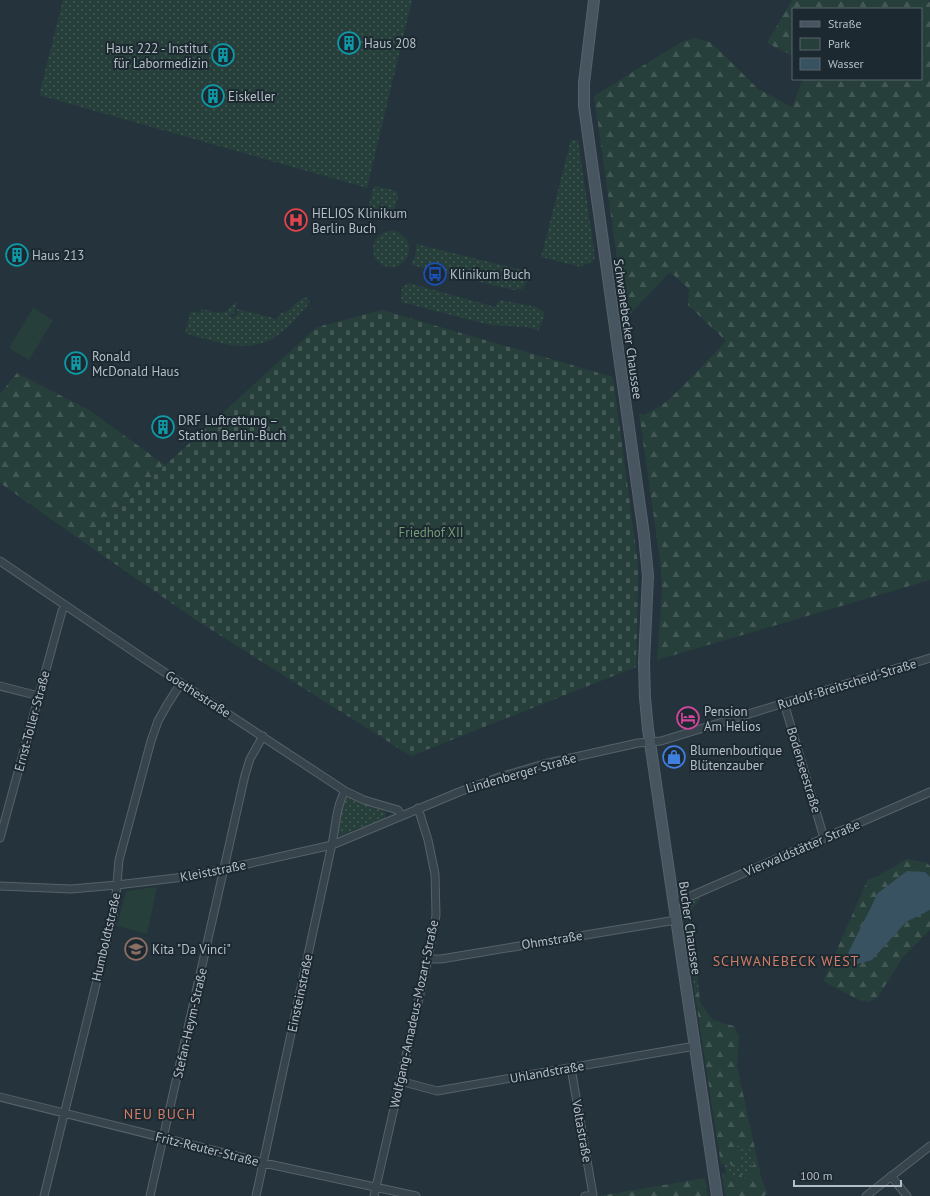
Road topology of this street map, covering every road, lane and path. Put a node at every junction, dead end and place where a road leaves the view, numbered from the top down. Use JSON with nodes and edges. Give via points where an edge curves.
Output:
{"nodes":[{"id":1,"x":594,"y":0,"type":"edge"},
{"id":2,"x":0,"y":561,"type":"edge"},
{"id":3,"x":65,"y":606,"type":"junction"},
{"id":4,"x":930,"y":658,"type":"edge"},
{"id":5,"x":644,"y":662,"type":"joint"},
{"id":6,"x":181,"y":683,"type":"junction"},
{"id":7,"x":0,"y":686,"type":"edge"},
{"id":8,"x":38,"y":696,"type":"junction"},
{"id":9,"x":784,"y":703,"type":"junction"},
{"id":10,"x":264,"y":736,"type":"junction"},
{"id":11,"x":650,"y":742,"type":"junction"},
{"id":12,"x":345,"y":791,"type":"junction"},
{"id":13,"x":930,"y":792,"type":"edge"},
{"id":14,"x":418,"y":808,"type":"junction"},
{"id":15,"x":401,"y":815,"type":"junction"},
{"id":16,"x":0,"y":838,"type":"edge"},
{"id":17,"x":824,"y":838,"type":"junction"},
{"id":18,"x":332,"y":844,"type":"junction"},
{"id":19,"x":225,"y":869,"type":"junction"},
{"id":20,"x":0,"y":886,"type":"edge"},
{"id":21,"x":117,"y":886,"type":"junction"},
{"id":22,"x":673,"y":902,"type":"junction"},
{"id":23,"x":676,"y":920,"type":"junction"},
{"id":24,"x":428,"y":959,"type":"junction"},
{"id":25,"x":694,"y":1046,"type":"junction"},
{"id":26,"x":571,"y":1068,"type":"junction"},
{"id":27,"x":400,"y":1081,"type":"junction"},
{"id":28,"x":0,"y":1097,"type":"edge"},
{"id":29,"x":63,"y":1112,"type":"junction"},
{"id":30,"x":163,"y":1138,"type":"junction"},
{"id":31,"x":930,"y":1146,"type":"edge"},
{"id":32,"x":264,"y":1163,"type":"junction"},
{"id":33,"x":891,"y":1176,"type":"junction"},
{"id":34,"x":376,"y":1187,"type":"junction"},
{"id":35,"x":589,"y":1195,"type":"edge"},
{"id":36,"x":44,"y":1196,"type":"edge"},
{"id":37,"x":150,"y":1196,"type":"edge"},
{"id":38,"x":256,"y":1196,"type":"edge"},
{"id":39,"x":374,"y":1196,"type":"edge"},
{"id":40,"x":416,"y":1196,"type":"edge"},
{"id":41,"x":717,"y":1196,"type":"edge"},
{"id":42,"x":866,"y":1196,"type":"edge"},
{"id":43,"x":907,"y":1196,"type":"edge"}],
"edges":[{"from":1,"to":5,"type":"main road","name":"Schwanebecker Chaussee","via":[[584,83],[584,106],[648,576]]},
{"from":2,"to":3,"type":"street","name":"Goethestraße"},
{"from":3,"to":6,"type":"street","name":"Goethestraße"},
{"from":3,"to":8,"type":"street","name":"Ernst-Toller-Straße"},
{"from":4,"to":9,"type":"street","name":"Rudolf-Breitscheid-Straße"},
{"from":5,"to":11,"type":"main road","name":"Bucher Chaussee"},
{"from":6,"to":10,"type":"street","name":"Goethestraße"},
{"from":6,"to":21,"type":"street","name":"Humboldtstraße","via":[[158,721],[151,741],[119,860]]},
{"from":7,"to":8,"type":"street"},
{"from":8,"to":16,"type":"street","name":"Ernst-Toller-Straße"},
{"from":9,"to":11,"type":"street","name":"Rudolf-Breitscheid-Straße","via":[[661,741]]},
{"from":9,"to":17,"type":"street","name":"Bodenseestraße"},
{"from":10,"to":12,"type":"street","name":"Goethestraße"},
{"from":10,"to":19,"type":"street","name":"Stefan-Heym-Straße","via":[[250,758],[245,775]]},
{"from":11,"to":14,"type":"street","name":"Lindenberger Straße","via":[[544,764],[483,782]]},
{"from":11,"to":22,"type":"main road","name":"Bucher Chaussee"},
{"from":12,"to":15,"type":"street","name":"Goethestraße","via":[[364,800],[398,810]]},
{"from":12,"to":18,"type":"street","name":"Einsteinstraße","via":[[341,798]]},
{"from":13,"to":17,"type":"street","name":"Vierwaldstätter Straße"},
{"from":14,"to":15,"type":"street","name":"Kleiststraße"},
{"from":14,"to":24,"type":"street","name":"Wolfgang-Amadeus-Mozart-Straße","via":[[435,874],[436,915]]},
{"from":15,"to":18,"type":"street","name":"Kleiststraße"},
{"from":17,"to":22,"type":"street","name":"Vierwaldstätter Straße"},
{"from":18,"to":19,"type":"street","name":"Kleiststraße"},
{"from":18,"to":32,"type":"street","name":"Einsteinstraße"},
{"from":19,"to":21,"type":"street","name":"Kleiststraße"},
{"from":19,"to":30,"type":"street","name":"Stefan-Heym-Straße"},
{"from":20,"to":21,"type":"street","name":"Kleiststraße"},
{"from":21,"to":29,"type":"street","name":"Humboldtstraße"},
{"from":22,"to":23,"type":"main road","name":"Bucher Chaussee"},
{"from":23,"to":24,"type":"street","name":"Ohmstraße","via":[[441,959]]},
{"from":23,"to":25,"type":"main road","name":"Bucher Chaussee"},
{"from":24,"to":27,"type":"street","name":"Wolfgang-Amadeus-Mozart-Straße"},
{"from":25,"to":26,"type":"street","name":"Uhlandstraße"},
{"from":25,"to":41,"type":"main road","name":"Bucher Chaussee"},
{"from":26,"to":27,"type":"street","name":"Uhlandstraße","via":[[437,1091]]},
{"from":26,"to":35,"type":"street","name":"Voltastraße"},
{"from":27,"to":34,"type":"street","name":"Wolfgang-Amadeus-Mozart-Straße"},
{"from":28,"to":29,"type":"street","name":"Fritz-Reuter-Straße"},
{"from":29,"to":30,"type":"street","name":"Fritz-Reuter-Straße"},
{"from":29,"to":36,"type":"street","name":"Humboldtstraße"},
{"from":30,"to":32,"type":"street","name":"Fritz-Reuter-Straße"},
{"from":30,"to":37,"type":"street","name":"Stefan-Heym-Straße"},
{"from":31,"to":33,"type":"street"},
{"from":32,"to":34,"type":"street","name":"Fritz-Reuter-Straße"},
{"from":32,"to":38,"type":"street","name":"Einsteinstraße"},
{"from":33,"to":42,"type":"street"},
{"from":33,"to":43,"type":"street"},
{"from":34,"to":39,"type":"street","name":"Wolfgang-Amadeus-Mozart-Straße"},
{"from":34,"to":40,"type":"street","name":"Fritz-Reuter-Straße"}]}
